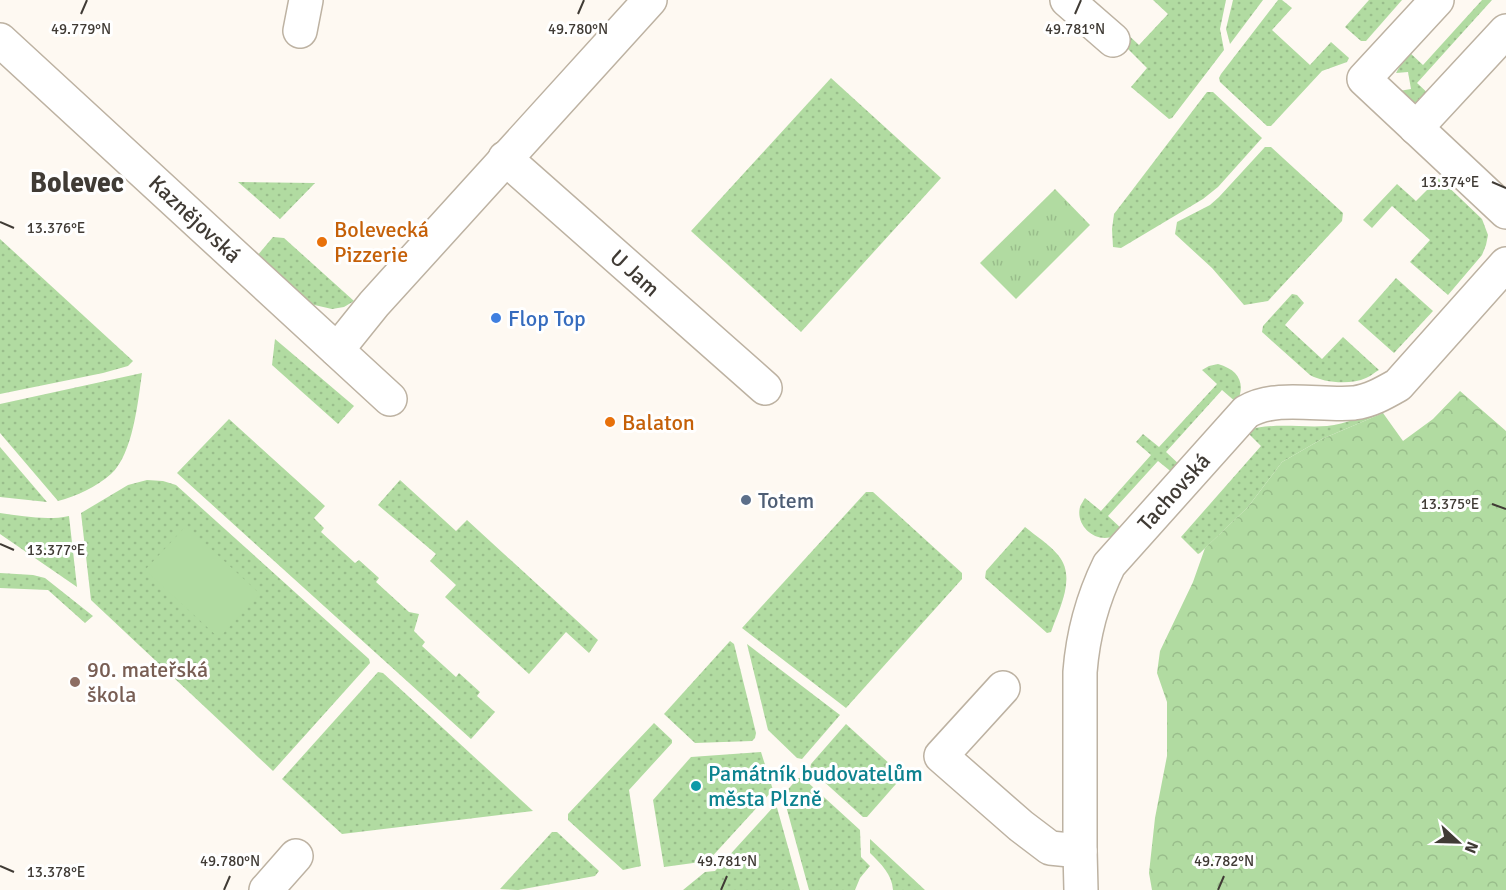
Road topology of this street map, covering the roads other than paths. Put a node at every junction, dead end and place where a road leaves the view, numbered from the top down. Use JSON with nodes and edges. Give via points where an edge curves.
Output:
{"nodes":[{"id":1,"x":650,"y":0,"type":"edge"},
{"id":2,"x":1067,"y":0,"type":"edge"},
{"id":3,"x":1437,"y":0,"type":"edge"},
{"id":4,"x":1506,"y":31,"type":"edge"},
{"id":5,"x":0,"y":40,"type":"edge"},
{"id":6,"x":1113,"y":40,"type":"dead end"},
{"id":7,"x":1416,"y":128,"type":"junction"},
{"id":8,"x":506,"y":158,"type":"junction"},
{"id":9,"x":1506,"y":212,"type":"edge"},
{"id":10,"x":1506,"y":264,"type":"edge"},
{"id":11,"x":337,"y":350,"type":"junction"},
{"id":12,"x":765,"y":388,"type":"dead end"},
{"id":13,"x":390,"y":399,"type":"dead end"},
{"id":14,"x":1003,"y":688,"type":"dead end"},
{"id":15,"x":1080,"y":851,"type":"junction"},
{"id":16,"x":296,"y":856,"type":"dead end"},
{"id":17,"x":266,"y":890,"type":"edge"},
{"id":18,"x":1081,"y":890,"type":"edge"}],
"edges":[{"from":1,"to":8,"type":"street"},
{"from":2,"to":6,"type":"street"},
{"from":3,"to":7,"type":"street","via":[[1364,80]]},
{"from":4,"to":7,"type":"street"},
{"from":5,"to":11,"type":"street","name":"Kaznějovská"},
{"from":7,"to":9,"type":"street"},
{"from":8,"to":11,"type":"street"},
{"from":8,"to":12,"type":"street","name":"U Jam"},
{"from":10,"to":15,"type":"street","name":"Tachovská","via":[[1398,385],[1379,396],[1354,403],[1276,403],[1246,412],[1109,565],[1087,624],[1081,661]]},
{"from":11,"to":13,"type":"street","name":"Kaznějovská"},
{"from":14,"to":15,"type":"street","via":[[941,756],[1050,848]]},
{"from":15,"to":18,"type":"street","name":"Tachovská"},
{"from":16,"to":17,"type":"street"}]}
